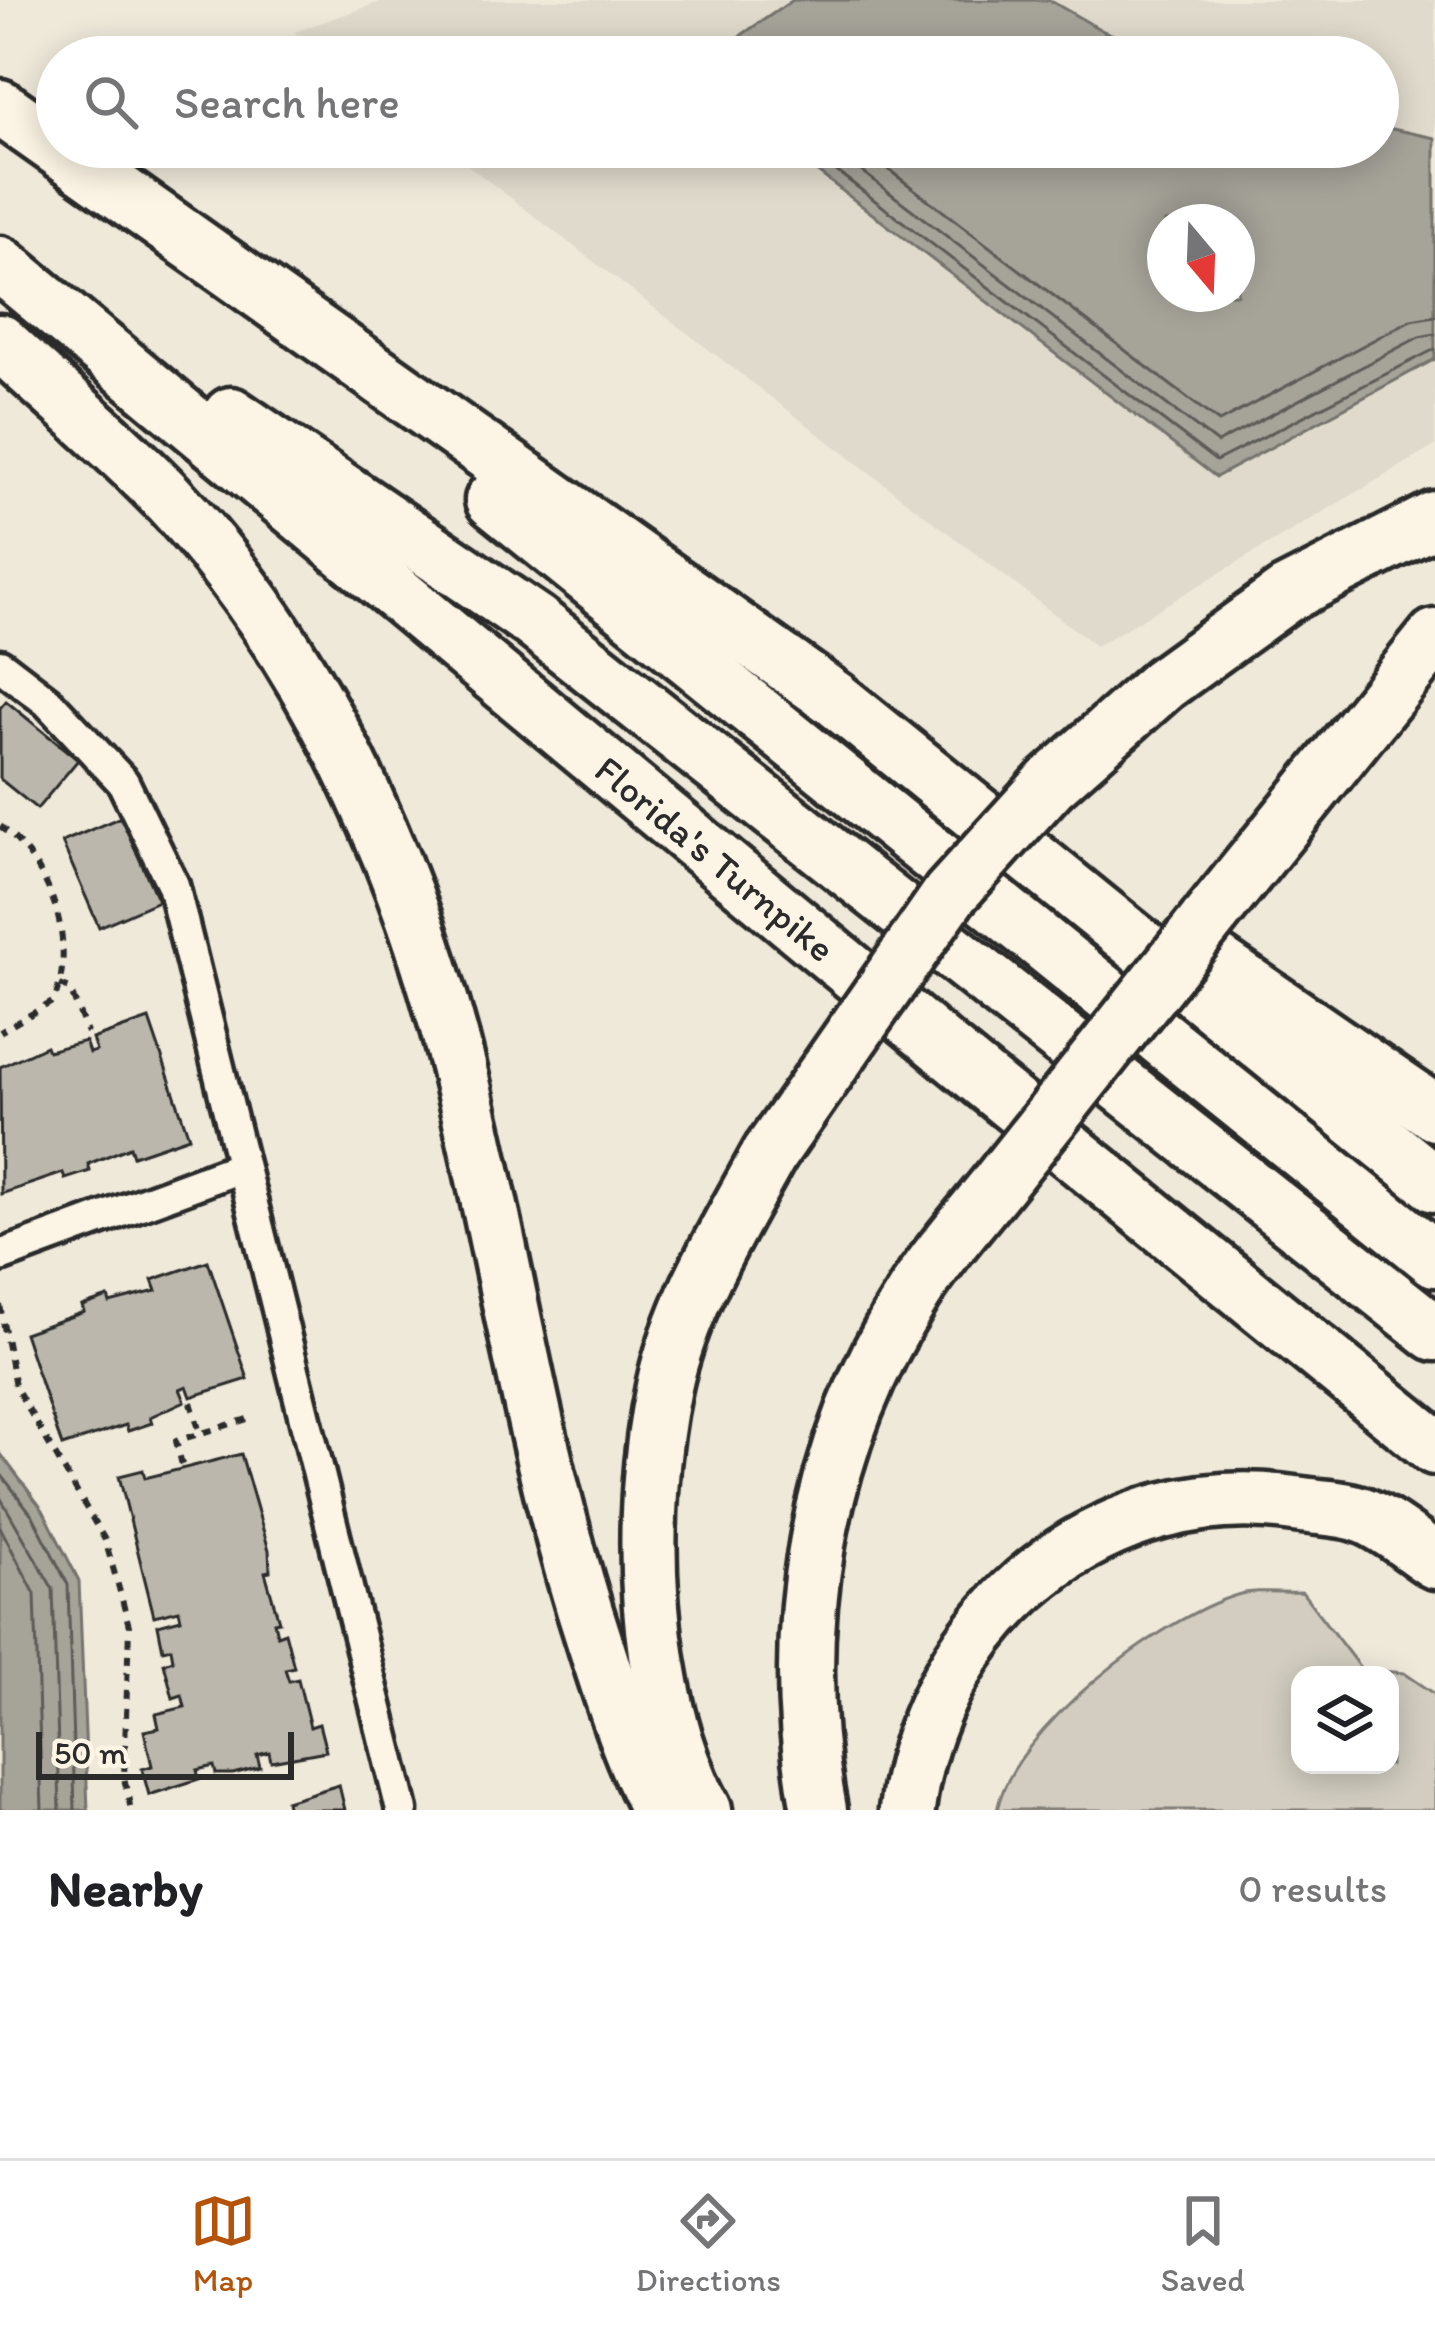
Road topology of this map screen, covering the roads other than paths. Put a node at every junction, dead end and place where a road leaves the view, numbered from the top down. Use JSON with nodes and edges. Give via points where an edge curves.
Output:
{"nodes":[{"id":1,"x":0,"y":107,"type":"edge"},
{"id":2,"x":36,"y":134,"type":"edge"},
{"id":3,"x":80,"y":168,"type":"edge"},
{"id":4,"x":84,"y":168,"type":"edge"},
{"id":5,"x":0,"y":262,"type":"edge"},
{"id":6,"x":0,"y":343,"type":"edge"},
{"id":7,"x":1435,"y":519,"type":"edge"},
{"id":8,"x":1435,"y":637,"type":"edge"},
{"id":9,"x":0,"y":665,"type":"edge"},
{"id":10,"x":836,"y":699,"type":"junction"},
{"id":11,"x":1435,"y":1113,"type":"edge"},
{"id":12,"x":242,"y":1168,"type":"junction"},
{"id":13,"x":1435,"y":1184,"type":"edge"},
{"id":14,"x":0,"y":1256,"type":"edge"},
{"id":15,"x":1435,"y":1259,"type":"edge"},
{"id":16,"x":1435,"y":1333,"type":"edge"},
{"id":17,"x":1435,"y":1447,"type":"edge"},
{"id":18,"x":1435,"y":1561,"type":"edge"},
{"id":19,"x":402,"y":1810,"type":"edge"},
{"id":20,"x":659,"y":1810,"type":"edge"},
{"id":21,"x":704,"y":1810,"type":"edge"},
{"id":22,"x":819,"y":1810,"type":"edge"},
{"id":23,"x":907,"y":1810,"type":"edge"}],
"edges":[{"from":1,"to":2,"type":"highway"},
{"from":3,"to":15,"type":"highway"},
{"from":4,"to":10,"type":"highway"},
{"from":5,"to":16,"type":"highway","via":[[534,621]]},
{"from":5,"to":17,"type":"highway","name":"Florida's Turnpike"},
{"from":6,"to":20,"type":"highway","via":[[167,498],[267,622],[349,765],[413,916],[439,1002],[568,1561]]},
{"from":7,"to":21,"type":"highway","bridge":true,"via":[[1286,595],[1163,684],[1051,784],[950,894],[770,1153],[712,1257],[664,1385],[651,1511],[658,1674]]},
{"from":8,"to":22,"type":"highway","bridge":true,"via":[[914,1292],[856,1402],[818,1526],[803,1665]]},
{"from":9,"to":12,"type":"street","via":[[47,701],[123,782],[173,885]]},
{"from":10,"to":11,"type":"highway"},
{"from":10,"to":13,"type":"highway"},
{"from":12,"to":14,"type":"street"},
{"from":12,"to":19,"type":"street"},
{"from":18,"to":23,"type":"highway","via":[[1364,1515],[1261,1498],[1145,1515],[1091,1539],[993,1611],[961,1658],[929,1714]]}]}
